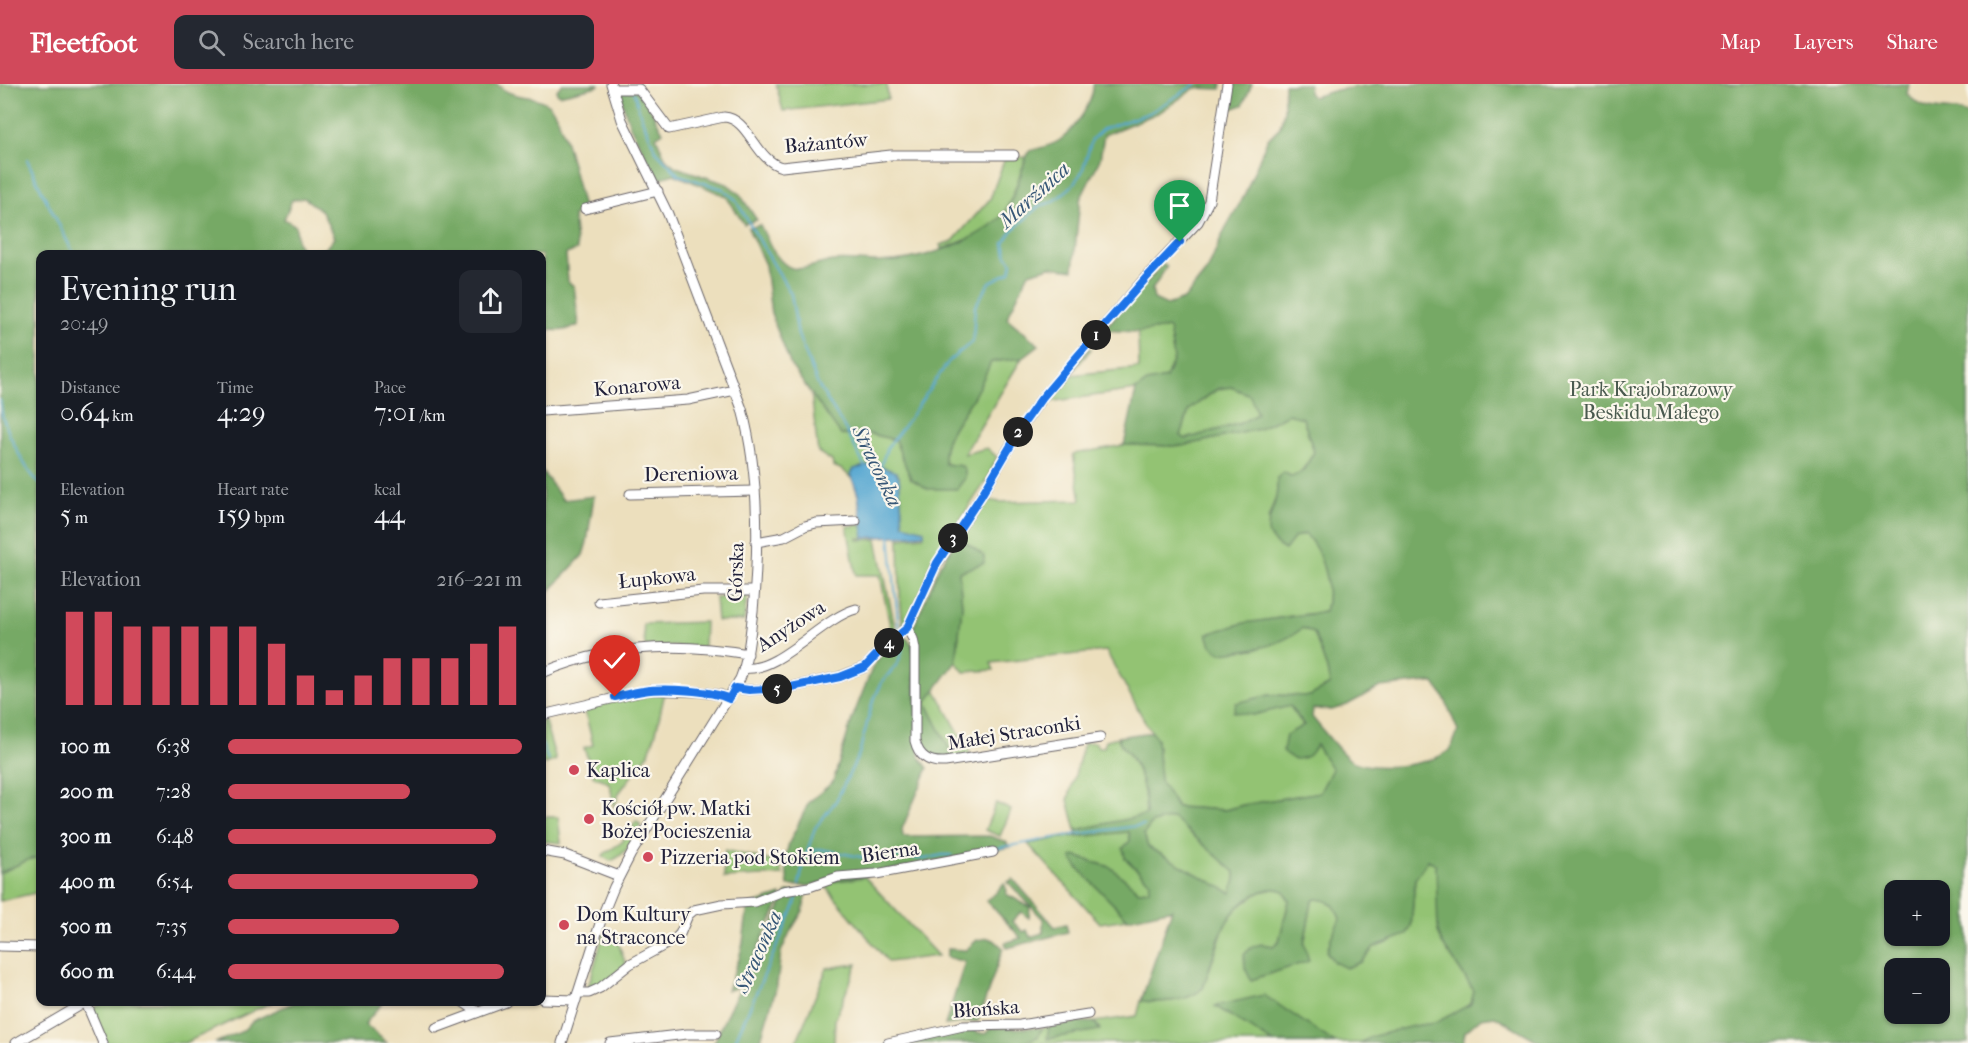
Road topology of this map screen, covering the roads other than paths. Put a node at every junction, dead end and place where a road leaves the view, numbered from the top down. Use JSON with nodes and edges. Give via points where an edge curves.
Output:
{"nodes":[{"id":1,"x":1227,"y":84,"type":"edge"},
{"id":2,"x":612,"y":86,"type":"edge"},
{"id":3,"x":1014,"y":155,"type":"dead end"},
{"id":4,"x":658,"y":191,"type":"junction"},
{"id":5,"x":585,"y":209,"type":"dead end"},
{"id":6,"x":735,"y":390,"type":"junction"},
{"id":7,"x":546,"y":411,"type":"edge"},
{"id":8,"x":754,"y":491,"type":"junction"},
{"id":9,"x":630,"y":494,"type":"dead end"},
{"id":10,"x":856,"y":521,"type":"dead end"},
{"id":11,"x":756,"y":542,"type":"junction"},
{"id":12,"x":754,"y":591,"type":"junction"},
{"id":13,"x":599,"y":602,"type":"dead end"},
{"id":14,"x":856,"y":609,"type":"dead end"},
{"id":15,"x":906,"y":630,"type":"junction"},
{"id":16,"x":747,"y":654,"type":"junction"},
{"id":17,"x":744,"y":668,"type":"junction"},
{"id":18,"x":546,"y":671,"type":"edge"},
{"id":19,"x":735,"y":688,"type":"junction"},
{"id":20,"x":729,"y":699,"type":"junction"},
{"id":21,"x":546,"y":714,"type":"edge"},
{"id":22,"x":1100,"y":738,"type":"dead end"},
{"id":23,"x":546,"y":852,"type":"edge"},
{"id":24,"x":993,"y":852,"type":"dead end"},
{"id":25,"x":619,"y":876,"type":"junction"},
{"id":26,"x":0,"y":946,"type":"edge"},
{"id":27,"x":36,"y":947,"type":"edge"},
{"id":28,"x":577,"y":997,"type":"junction"},
{"id":29,"x":546,"y":999,"type":"edge"},
{"id":30,"x":79,"y":1006,"type":"edge"},
{"id":31,"x":88,"y":1006,"type":"edge"},
{"id":32,"x":469,"y":1006,"type":"edge"},
{"id":33,"x":495,"y":1006,"type":"edge"},
{"id":34,"x":478,"y":1012,"type":"junction"},
{"id":35,"x":1088,"y":1014,"type":"dead end"},
{"id":36,"x":436,"y":1028,"type":"dead end"},
{"id":37,"x":716,"y":1034,"type":"dead end"},
{"id":38,"x":16,"y":1043,"type":"edge"},
{"id":39,"x":104,"y":1043,"type":"edge"},
{"id":40,"x":562,"y":1043,"type":"edge"},
{"id":41,"x":610,"y":1043,"type":"edge"},
{"id":42,"x":888,"y":1043,"type":"edge"}],
"edges":[{"from":1,"to":15,"type":"street","via":[[1205,211],[1041,399],[937,563]]},
{"from":2,"to":3,"type":"street","name":"Bażantów","via":[[641,90],[669,129],[731,117],[768,160],[782,167],[901,155]]},
{"from":2,"to":4,"type":"street","name":"Górska","via":[[626,129]]},
{"from":4,"to":5,"type":"street"},
{"from":4,"to":6,"type":"street","name":"Górska"},
{"from":6,"to":7,"type":"street","name":"Konarowa","via":[[688,400]]},
{"from":6,"to":8,"type":"street","name":"Górska","via":[[748,430]]},
{"from":8,"to":9,"type":"street","name":"Dereniowa"},
{"from":8,"to":11,"type":"street","name":"Górska"},
{"from":10,"to":11,"type":"street","via":[[816,523],[784,537]]},
{"from":11,"to":12,"type":"street","name":"Górska"},
{"from":12,"to":13,"type":"street","name":"Łupkowa","via":[[703,591]]},
{"from":12,"to":16,"type":"street","name":"Górska"},
{"from":14,"to":17,"type":"street","name":"Anyżowa","via":[[832,620],[760,668]]},
{"from":15,"to":19,"type":"street","via":[[865,667],[840,677],[786,688]]},
{"from":15,"to":22,"type":"street","name":"Małej Straconki","via":[[915,649],[915,741],[927,760],[945,762]]},
{"from":16,"to":17,"type":"street","name":"Górska"},
{"from":16,"to":18,"type":"street","via":[[643,647],[576,660]]},
{"from":17,"to":19,"type":"street","name":"Górska"},
{"from":19,"to":20,"type":"street","name":"Górska"},
{"from":20,"to":21,"type":"street","via":[[700,692],[650,690]]},
{"from":20,"to":25,"type":"street","name":"Górska"},
{"from":23,"to":25,"type":"street"},
{"from":24,"to":28,"type":"street","name":"Bierna","via":[[876,874],[838,877],[755,902],[722,903],[694,910],[674,940],[630,964],[600,988]]},
{"from":25,"to":28,"type":"street","name":"Górska"},
{"from":26,"to":27,"type":"street"},
{"from":28,"to":29,"type":"street"},
{"from":28,"to":40,"type":"street","name":"Górska"},
{"from":30,"to":38,"type":"street"},
{"from":31,"to":39,"type":"street"},
{"from":32,"to":34,"type":"street"},
{"from":33,"to":34,"type":"street"},
{"from":34,"to":36,"type":"street"},
{"from":35,"to":42,"type":"street","name":"Błońska","via":[[1020,1025],[963,1026]]},
{"from":37,"to":41,"type":"street"}]}
